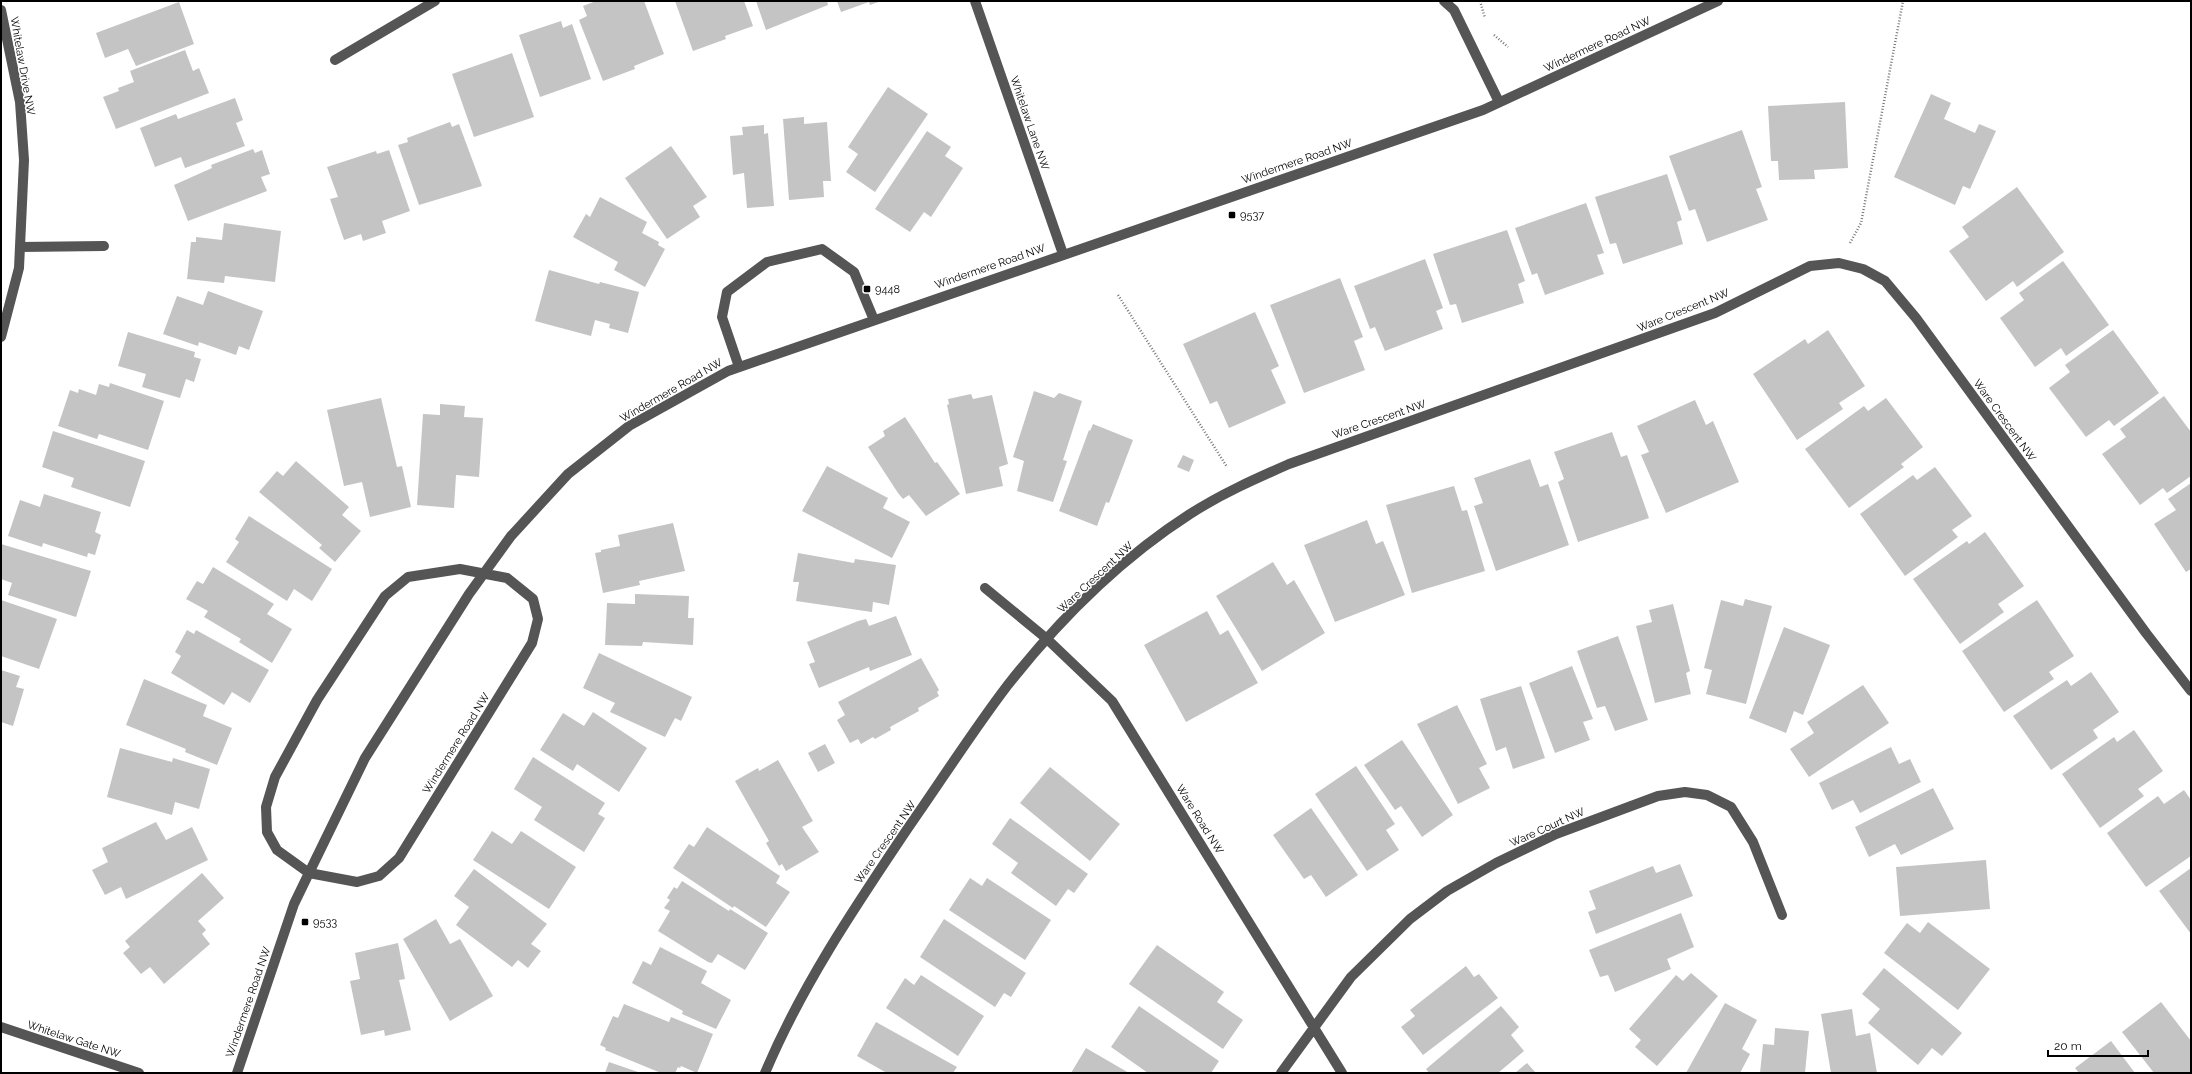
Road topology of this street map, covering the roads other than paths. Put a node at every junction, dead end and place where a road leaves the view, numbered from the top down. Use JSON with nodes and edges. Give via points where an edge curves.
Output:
{"nodes":[{"id":1,"x":435,"y":1,"type":"edge"},
{"id":2,"x":975,"y":1,"type":"edge"},
{"id":3,"x":1444,"y":1,"type":"edge"},
{"id":4,"x":1718,"y":1,"type":"edge"},
{"id":5,"x":1,"y":10,"type":"edge"},
{"id":6,"x":335,"y":60,"type":"dead end"},
{"id":7,"x":1499,"y":102,"type":"junction"},
{"id":8,"x":104,"y":246,"type":"dead end"},
{"id":9,"x":20,"y":247,"type":"junction"},
{"id":10,"x":1063,"y":254,"type":"junction"},
{"id":11,"x":874,"y":320,"type":"junction"},
{"id":12,"x":1,"y":337,"type":"edge"},
{"id":13,"x":739,"y":367,"type":"junction"},
{"id":14,"x":484,"y":574,"type":"junction"},
{"id":15,"x":985,"y":588,"type":"dead end"},
{"id":16,"x":1047,"y":639,"type":"junction"},
{"id":17,"x":2191,"y":691,"type":"edge"},
{"id":18,"x":309,"y":873,"type":"junction"},
{"id":19,"x":1782,"y":915,"type":"dead end"},
{"id":20,"x":1,"y":1027,"type":"edge"},
{"id":21,"x":1314,"y":1027,"type":"junction"},
{"id":22,"x":138,"y":1073,"type":"edge"},
{"id":23,"x":237,"y":1073,"type":"edge"},
{"id":24,"x":765,"y":1073,"type":"edge"},
{"id":25,"x":1281,"y":1073,"type":"edge"},
{"id":26,"x":1342,"y":1073,"type":"edge"}],
"edges":[{"from":1,"to":6,"type":"street"},
{"from":2,"to":10,"type":"street","name":"Whitelaw Lane NW"},
{"from":3,"to":7,"type":"street","via":[[1454,10]]},
{"from":4,"to":7,"type":"street","name":"Windermere Road NW"},
{"from":5,"to":9,"type":"street","name":"Whitelaw Drive NW","via":[[20,102],[24,160]]},
{"from":7,"to":10,"type":"street","name":"Windermere Road NW"},
{"from":8,"to":9,"type":"street"},
{"from":9,"to":12,"type":"street","name":"Whitelaw Drive NW","via":[[19,268]]},
{"from":10,"to":11,"type":"street","name":"Windermere Road NW"},
{"from":11,"to":13,"type":"street","name":"Windermere Road NW"},
{"from":11,"to":13,"type":"street","name":"Windermere Road NW","via":[[854,272],[822,249],[767,262],[727,292],[722,317]]},
{"from":13,"to":14,"type":"street","name":"Windermere Road NW","via":[[629,426],[568,474],[511,536]]},
{"from":14,"to":18,"type":"street","name":"Windermere Road NW","via":[[464,600],[365,758]]},
{"from":14,"to":18,"type":"street","name":"Windermere Road NW","via":[[460,569],[408,576],[385,596],[317,700],[275,777],[266,807],[267,832],[278,850]]},
{"from":14,"to":18,"type":"street","name":"Windermere Road NW","via":[[507,578],[533,599],[538,619],[532,643],[399,858],[380,876],[357,882]]},
{"from":15,"to":16,"type":"street"},
{"from":16,"to":17,"type":"street","name":"Ware Crescent NW","via":[[1135,554],[1190,515],[1239,486],[1289,464],[1715,313],[1810,266],[1839,263],[1863,269],[1885,281],[1912,313]]},
{"from":16,"to":21,"type":"street","name":"Ware Road NW","via":[[1112,701]]},
{"from":16,"to":24,"type":"street","name":"Ware Crescent NW","via":[[983,720],[849,915],[794,1008]]},
{"from":18,"to":23,"type":"street","name":"Windermere Road NW","via":[[294,904]]},
{"from":19,"to":21,"type":"street","name":"Ware Court NW","via":[[1753,842],[1731,807],[1707,795],[1685,792],[1658,796],[1556,834],[1496,863],[1447,891],[1410,919],[1376,951],[1351,977]]},
{"from":20,"to":22,"type":"street","name":"Whitelaw Gate NW"},
{"from":21,"to":25,"type":"street"},
{"from":21,"to":26,"type":"street","name":"Ware Road NW"}]}
